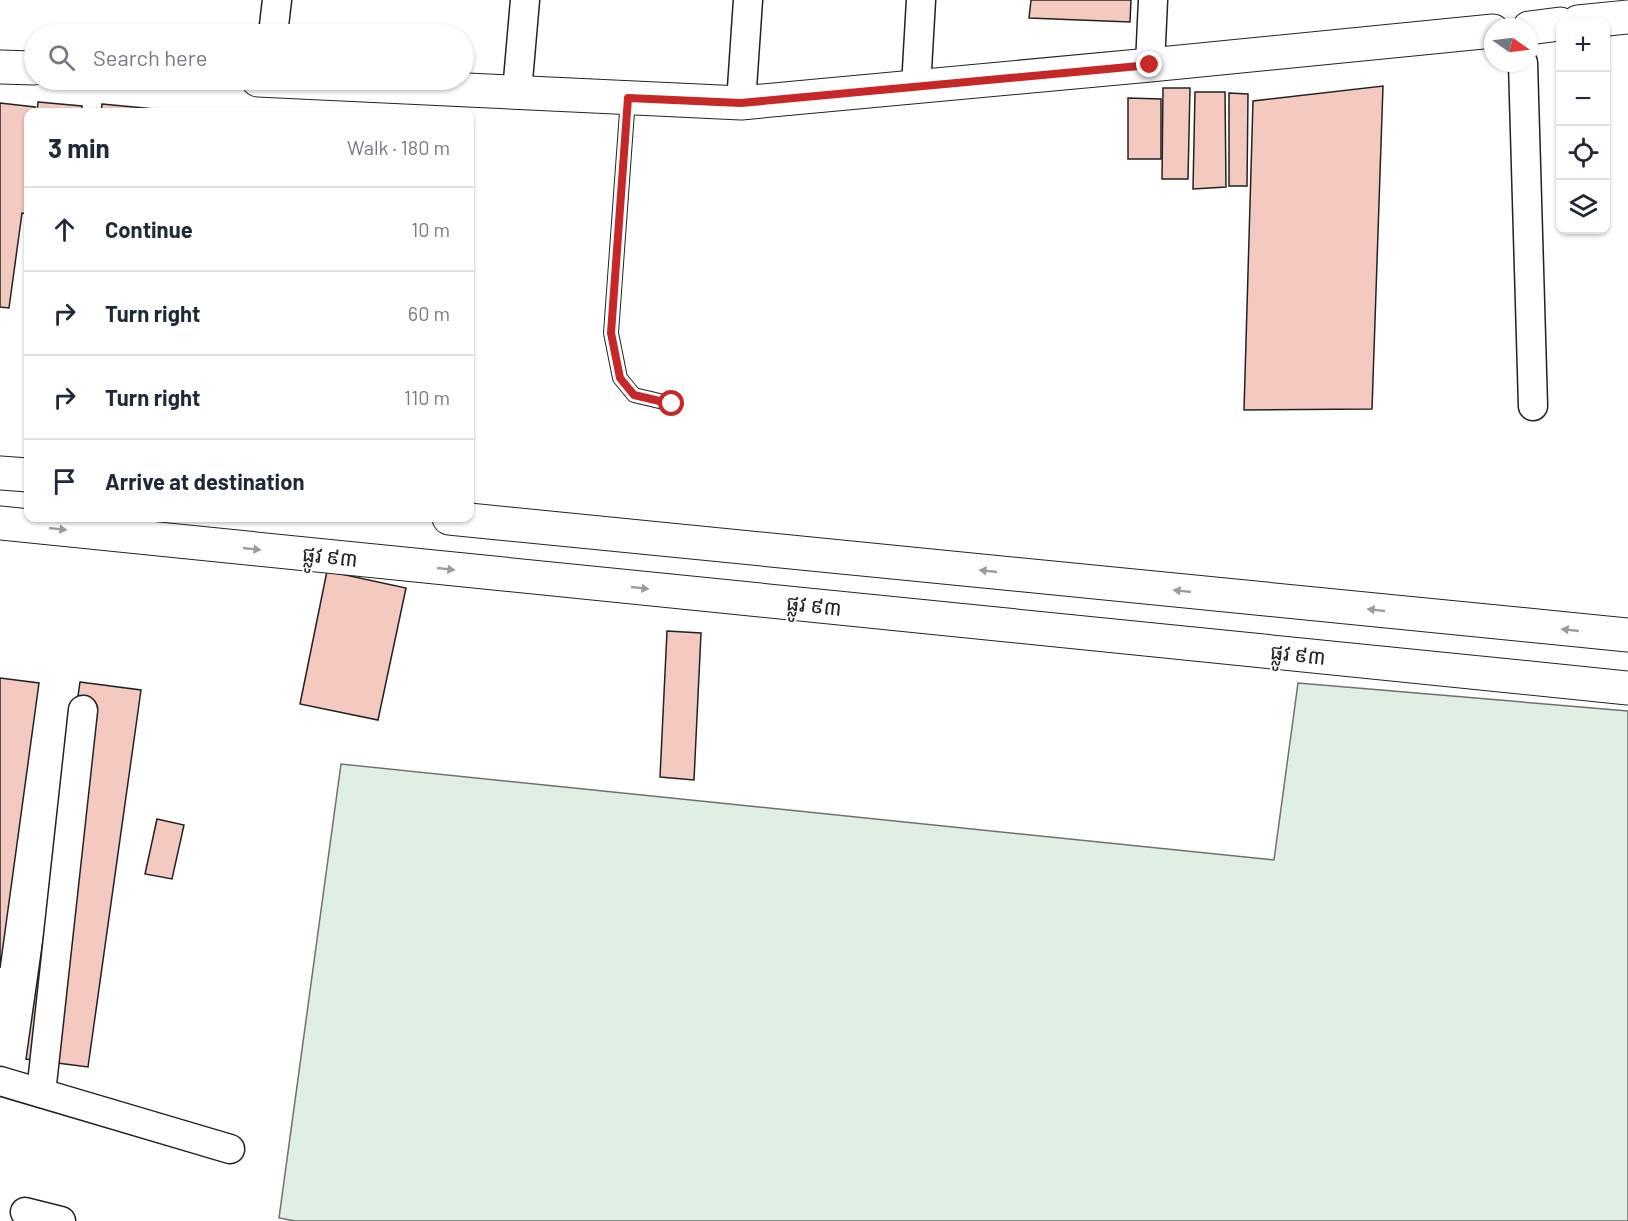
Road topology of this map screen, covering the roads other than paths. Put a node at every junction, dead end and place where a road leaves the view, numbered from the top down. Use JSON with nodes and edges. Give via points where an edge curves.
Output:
{"nodes":[{"id":1,"x":277,"y":0,"type":"edge"},
{"id":2,"x":525,"y":0,"type":"edge"},
{"id":3,"x":748,"y":0,"type":"edge"},
{"id":4,"x":921,"y":0,"type":"edge"},
{"id":5,"x":1153,"y":0,"type":"edge"},
{"id":6,"x":1628,"y":17,"type":"edge"},
{"id":7,"x":1610,"y":19,"type":"edge"},
{"id":8,"x":274,"y":24,"type":"edge"},
{"id":9,"x":1556,"y":25,"type":"edge"},
{"id":10,"x":1538,"y":27,"type":"edge"},
{"id":11,"x":1484,"y":32,"type":"edge"},
{"id":12,"x":1150,"y":65,"type":"junction"},
{"id":13,"x":0,"y":67,"type":"edge"},
{"id":14,"x":24,"y":68,"type":"edge"},
{"id":15,"x":1523,"y":72,"type":"edge"},
{"id":16,"x":916,"y":87,"type":"junction"},
{"id":17,"x":474,"y":90,"type":"edge"},
{"id":18,"x":517,"y":92,"type":"junction"},
{"id":19,"x":628,"y":98,"type":"junction"},
{"id":20,"x":741,"y":103,"type":"junction"},
{"id":21,"x":672,"y":404,"type":"dead end"},
{"id":22,"x":1533,"y":406,"type":"dead end"},
{"id":23,"x":0,"y":473,"type":"edge"},
{"id":24,"x":24,"y":476,"type":"edge"},
{"id":25,"x":474,"y":520,"type":"edge"},
{"id":26,"x":0,"y":523,"type":"edge"},
{"id":27,"x":1628,"y":635,"type":"edge"},
{"id":28,"x":1628,"y":688,"type":"edge"},
{"id":29,"x":83,"y":710,"type":"dead end"},
{"id":30,"x":0,"y":1081,"type":"edge"},
{"id":31,"x":40,"y":1092,"type":"junction"},
{"id":32,"x":230,"y":1149,"type":"dead end"},
{"id":33,"x":25,"y":1212,"type":"dead end"},
{"id":34,"x":61,"y":1221,"type":"edge"}],
"edges":[{"from":1,"to":8,"type":"street"},
{"from":2,"to":18,"type":"street"},
{"from":3,"to":20,"type":"street"},
{"from":4,"to":16,"type":"street"},
{"from":5,"to":12,"type":"street"},
{"from":6,"to":7,"type":"street"},
{"from":9,"to":10,"type":"street"},
{"from":11,"to":12,"type":"street"},
{"from":12,"to":16,"type":"street"},
{"from":13,"to":14,"type":"street"},
{"from":15,"to":22,"type":"street"},
{"from":16,"to":20,"type":"street"},
{"from":17,"to":18,"type":"street"},
{"from":18,"to":19,"type":"street"},
{"from":19,"to":20,"type":"street"},
{"from":19,"to":21,"type":"lane","via":[[611,333],[620,378],[634,395]]},
{"from":23,"to":24,"type":"street"},
{"from":27,"to":25,"type":"street","one_way":true},
{"from":26,"to":28,"type":"street","name":"ផ្លូវ ៩៣","one_way":true},
{"from":29,"to":31,"type":"street"},
{"from":30,"to":31,"type":"street"},
{"from":31,"to":32,"type":"street"},
{"from":33,"to":34,"type":"street"}]}
